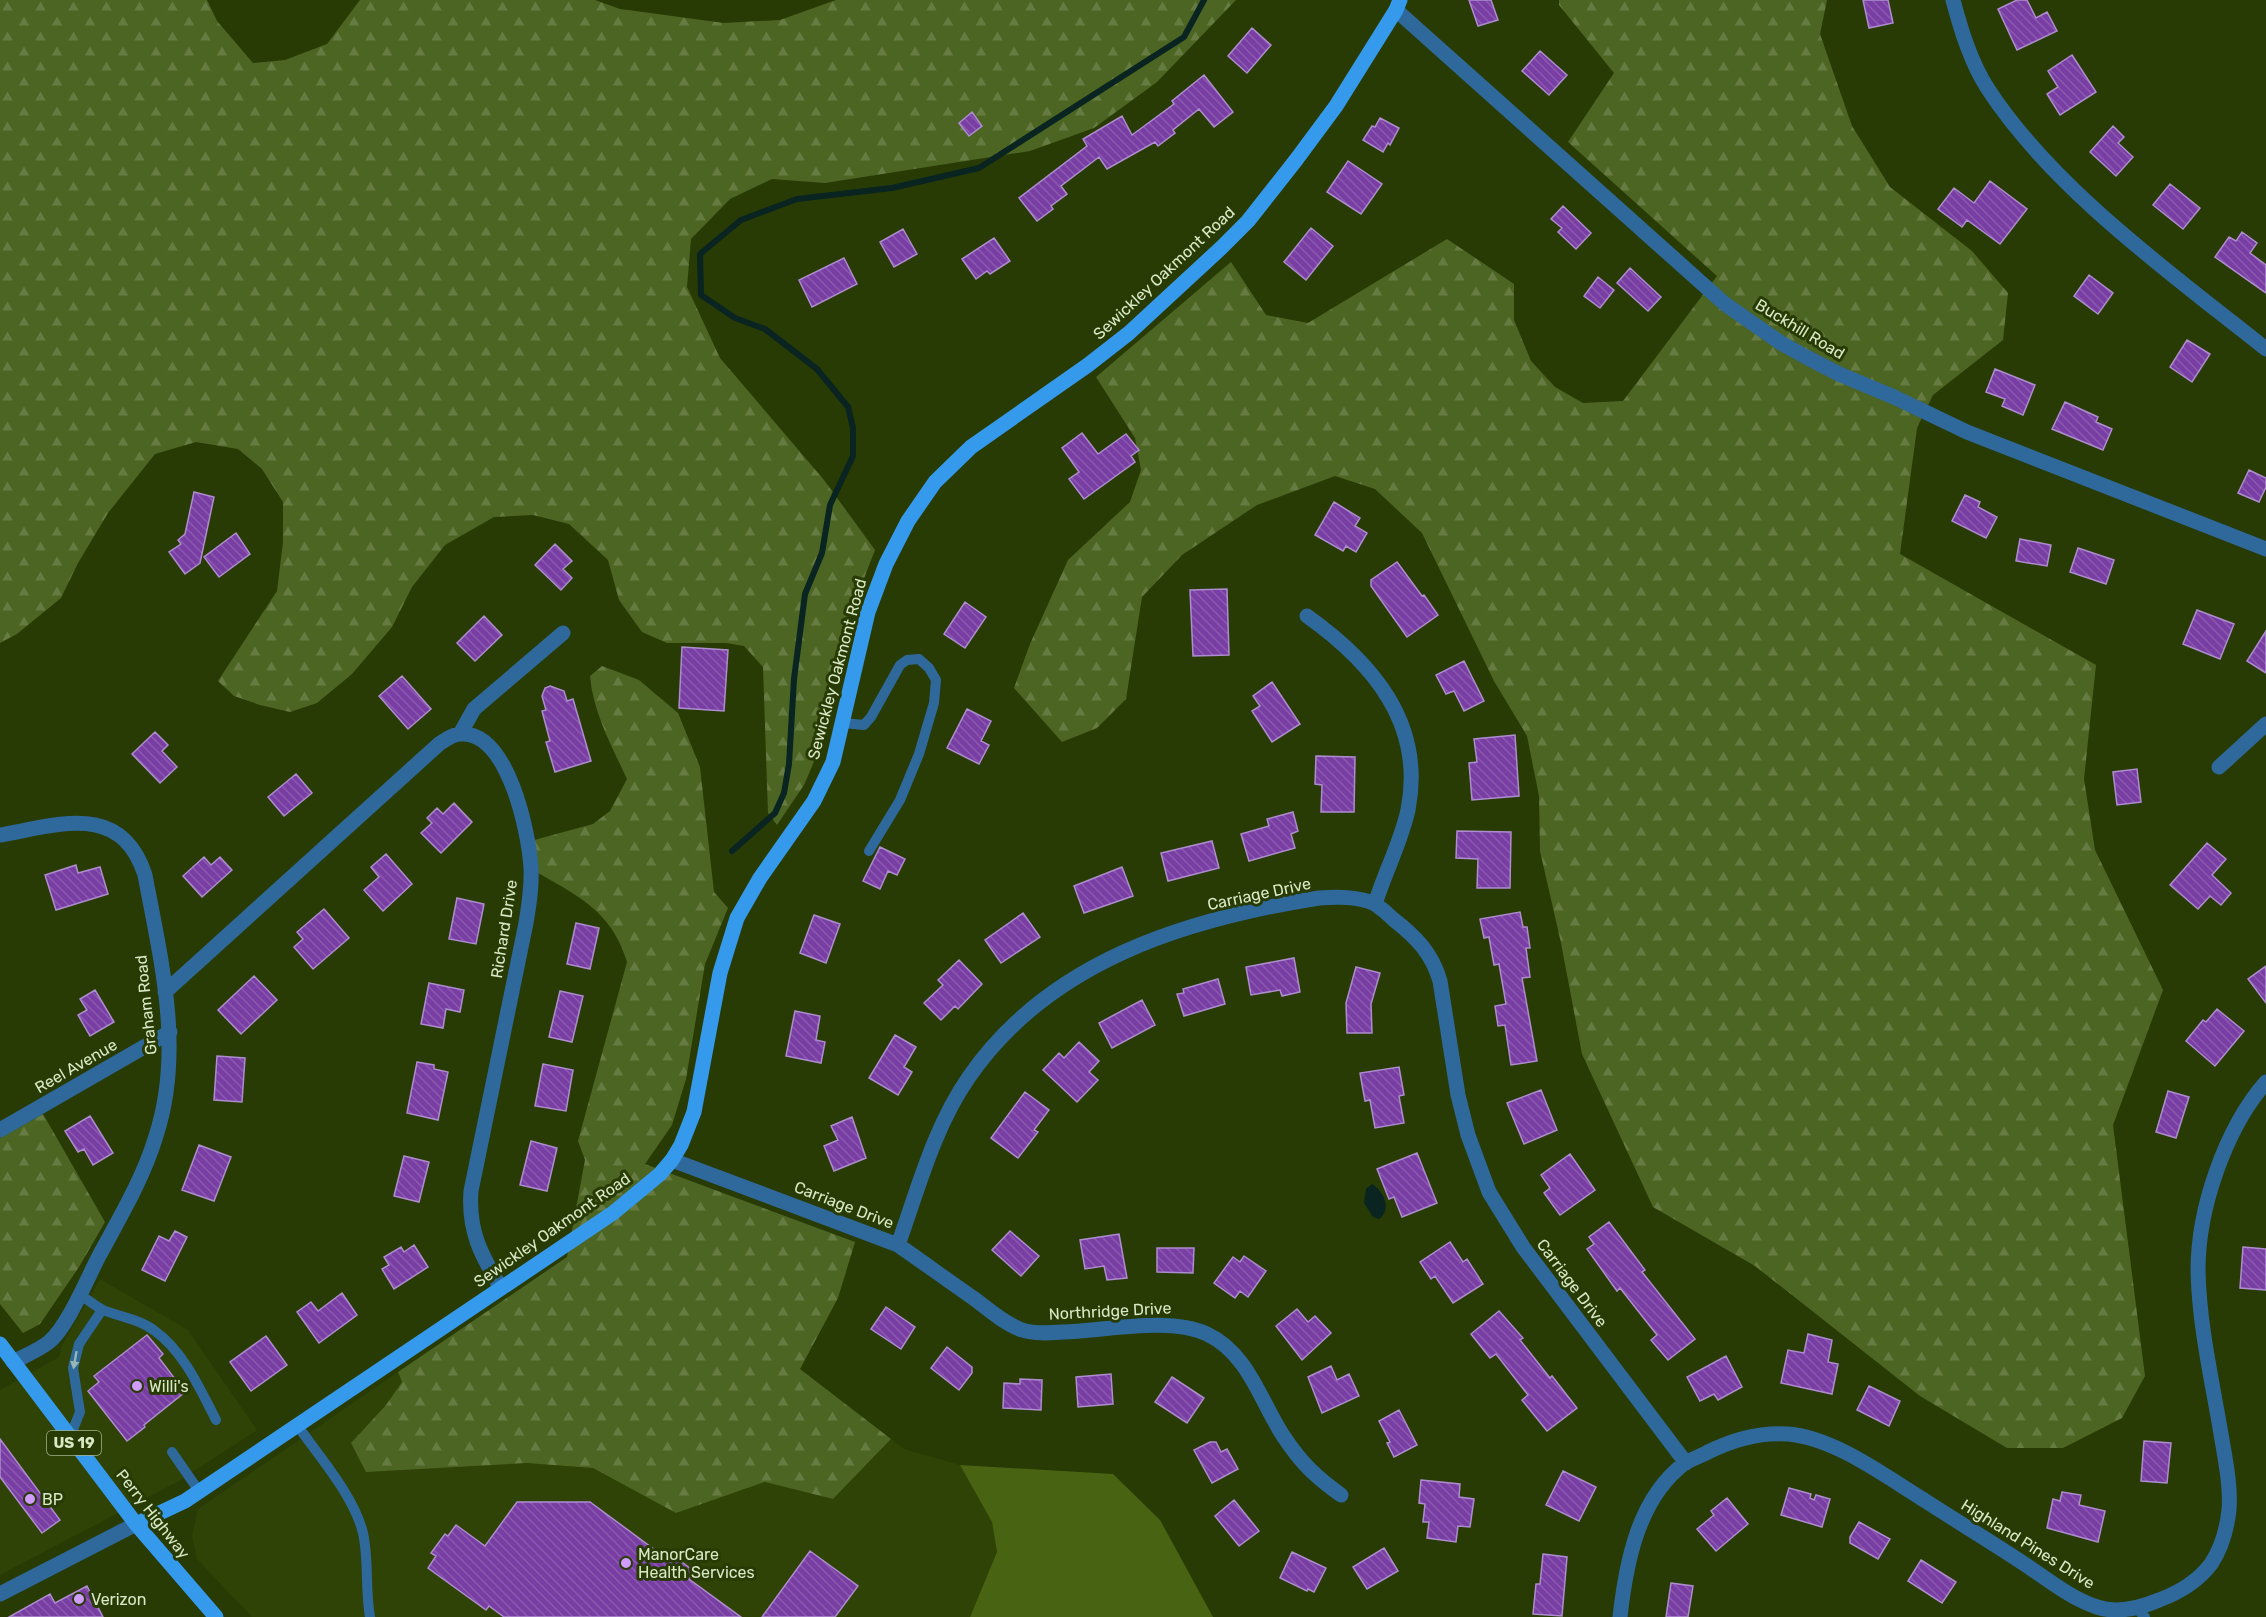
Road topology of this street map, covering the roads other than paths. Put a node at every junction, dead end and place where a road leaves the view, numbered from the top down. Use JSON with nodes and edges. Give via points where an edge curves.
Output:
{"nodes":[{"id":1,"x":1953,"y":0,"type":"edge"},
{"id":2,"x":1398,"y":5,"type":"edge"},
{"id":3,"x":2266,"y":349,"type":"edge"},
{"id":4,"x":2266,"y":549,"type":"edge"},
{"id":5,"x":1307,"y":616,"type":"dead end"},
{"id":6,"x":563,"y":633,"type":"dead end"},
{"id":7,"x":843,"y":723,"type":"junction"},
{"id":8,"x":2266,"y":724,"type":"edge"},
{"id":9,"x":460,"y":734,"type":"junction"},
{"id":10,"x":2219,"y":767,"type":"dead end"},
{"id":11,"x":0,"y":835,"type":"edge"},
{"id":12,"x":868,"y":851,"type":"dead end"},
{"id":13,"x":1375,"y":904,"type":"junction"},
{"id":14,"x":165,"y":992,"type":"junction"},
{"id":15,"x":170,"y":1032,"type":"junction"},
{"id":16,"x":2265,"y":1086,"type":"edge"},
{"id":17,"x":0,"y":1130,"type":"edge"},
{"id":18,"x":672,"y":1160,"type":"junction"},
{"id":19,"x":898,"y":1245,"type":"junction"},
{"id":20,"x":501,"y":1288,"type":"junction"},
{"id":21,"x":79,"y":1294,"type":"junction"},
{"id":22,"x":102,"y":1310,"type":"junction"},
{"id":23,"x":0,"y":1344,"type":"edge"},
{"id":24,"x":6,"y":1365,"type":"edge"},
{"id":25,"x":216,"y":1420,"type":"dead end"},
{"id":26,"x":297,"y":1425,"type":"junction"},
{"id":27,"x":70,"y":1437,"type":"junction"},
{"id":28,"x":172,"y":1452,"type":"dead end"},
{"id":29,"x":1686,"y":1463,"type":"junction"},
{"id":30,"x":199,"y":1491,"type":"junction"},
{"id":31,"x":1341,"y":1495,"type":"dead end"},
{"id":32,"x":136,"y":1524,"type":"junction"},
{"id":33,"x":0,"y":1594,"type":"edge"},
{"id":34,"x":2140,"y":1613,"type":"edge"},
{"id":35,"x":216,"y":1617,"type":"edge"},
{"id":36,"x":370,"y":1617,"type":"edge"},
{"id":37,"x":1620,"y":1617,"type":"edge"}],
"edges":[{"from":1,"to":3,"type":"street","via":[[1969,50],[1987,87],[2032,146],[2120,230]]},
{"from":2,"to":4,"type":"street","name":"Buckhill Road","via":[[1725,304],[1781,342],[1839,374],[1967,432]]},
{"from":2,"to":7,"type":"main road","name":"Sewickley Oakmont Road","via":[[1336,106],[1255,212],[1221,248],[1129,333],[971,447],[935,482],[895,543],[877,587]]},
{"from":5,"to":13,"type":"street","via":[[1365,666],[1382,687],[1405,730],[1412,784],[1408,811]]},
{"from":6,"to":9,"type":"street","via":[[474,709]]},
{"from":7,"to":12,"type":"lane","via":[[864,724],[900,665],[907,660],[919,659],[936,680],[934,703],[919,754],[900,800]]},
{"from":7,"to":18,"type":"main road","name":"Sewickley Oakmont Road","via":[[832,762],[814,801],[737,918],[720,973],[694,1112]]},
{"from":8,"to":10,"type":"street"},
{"from":9,"to":14,"type":"street","via":[[439,744]]},
{"from":9,"to":20,"type":"street","name":"Richard Drive","via":[[491,748],[507,771],[530,854],[526,923],[471,1200],[471,1225],[476,1241]]},
{"from":11,"to":14,"type":"street","name":"Graham Road","via":[[76,822],[101,825],[121,836],[136,854],[145,875]]},
{"from":13,"to":19,"type":"street","name":"Carriage Drive","via":[[1319,898],[1217,920],[1115,954],[1067,982],[1013,1026],[969,1077],[936,1138]]},
{"from":13,"to":29,"type":"street","name":"Carriage Drive","via":[[1416,937],[1435,965],[1458,1095],[1468,1135],[1490,1192],[1523,1247]]},
{"from":14,"to":15,"type":"street","name":"Graham Road"},
{"from":15,"to":17,"type":"street","name":"Reel Avenue"},
{"from":15,"to":21,"type":"street","name":"Graham Road","via":[[166,1094],[156,1136],[139,1182]]},
{"from":16,"to":34,"type":"street","name":"Highland Pines Drive","via":[[2228,1139],[2199,1244],[2199,1299],[2224,1459],[2229,1507],[2226,1527],[2210,1564],[2195,1580]]},
{"from":18,"to":19,"type":"street","name":"Carriage Drive"},
{"from":18,"to":20,"type":"main road","name":"Sewickley Oakmont Road","via":[[632,1199]]},
{"from":19,"to":31,"type":"street","name":"Northridge Drive","via":[[1021,1330],[1076,1332],[1161,1325],[1206,1334],[1241,1361],[1284,1437],[1313,1475]]},
{"from":20,"to":26,"type":"main road","name":"Sewickley Oakmont Road"},
{"from":21,"to":22,"type":"lane"},
{"from":21,"to":24,"type":"street","name":"Graham Road","via":[[54,1337]]},
{"from":22,"to":25,"type":"lane","via":[[154,1330],[171,1345]]},
{"from":22,"to":27,"type":"lane","one_way":true,"via":[[79,1344],[73,1368],[80,1412]]},
{"from":23,"to":24,"type":"main road","name":"Perry Highway","number":"US 19"},
{"from":24,"to":27,"type":"main road","name":"Perry Highway","number":"US 19"},
{"from":26,"to":30,"type":"main road","name":"Sewickley Oakmont Road"},
{"from":26,"to":36,"type":"lane","via":[[352,1505],[363,1531]]},
{"from":27,"to":32,"type":"main road","name":"Perry Highway","number":"US 19"},
{"from":28,"to":30,"type":"lane"},
{"from":29,"to":34,"type":"street","name":"Highland Pines Drive","via":[[1715,1449],[1765,1434],[1790,1434],[1818,1441],[1864,1463],[2079,1598],[2098,1608]]},
{"from":29,"to":37,"type":"street","name":"Highland Pines Drive","via":[[1664,1484],[1638,1530],[1623,1587]]},
{"from":30,"to":32,"type":"main road","name":"Sewickley Oakmont Road"},
{"from":32,"to":33,"type":"street"},
{"from":32,"to":35,"type":"main road","name":"Perry Highway","number":"US 19"}]}
